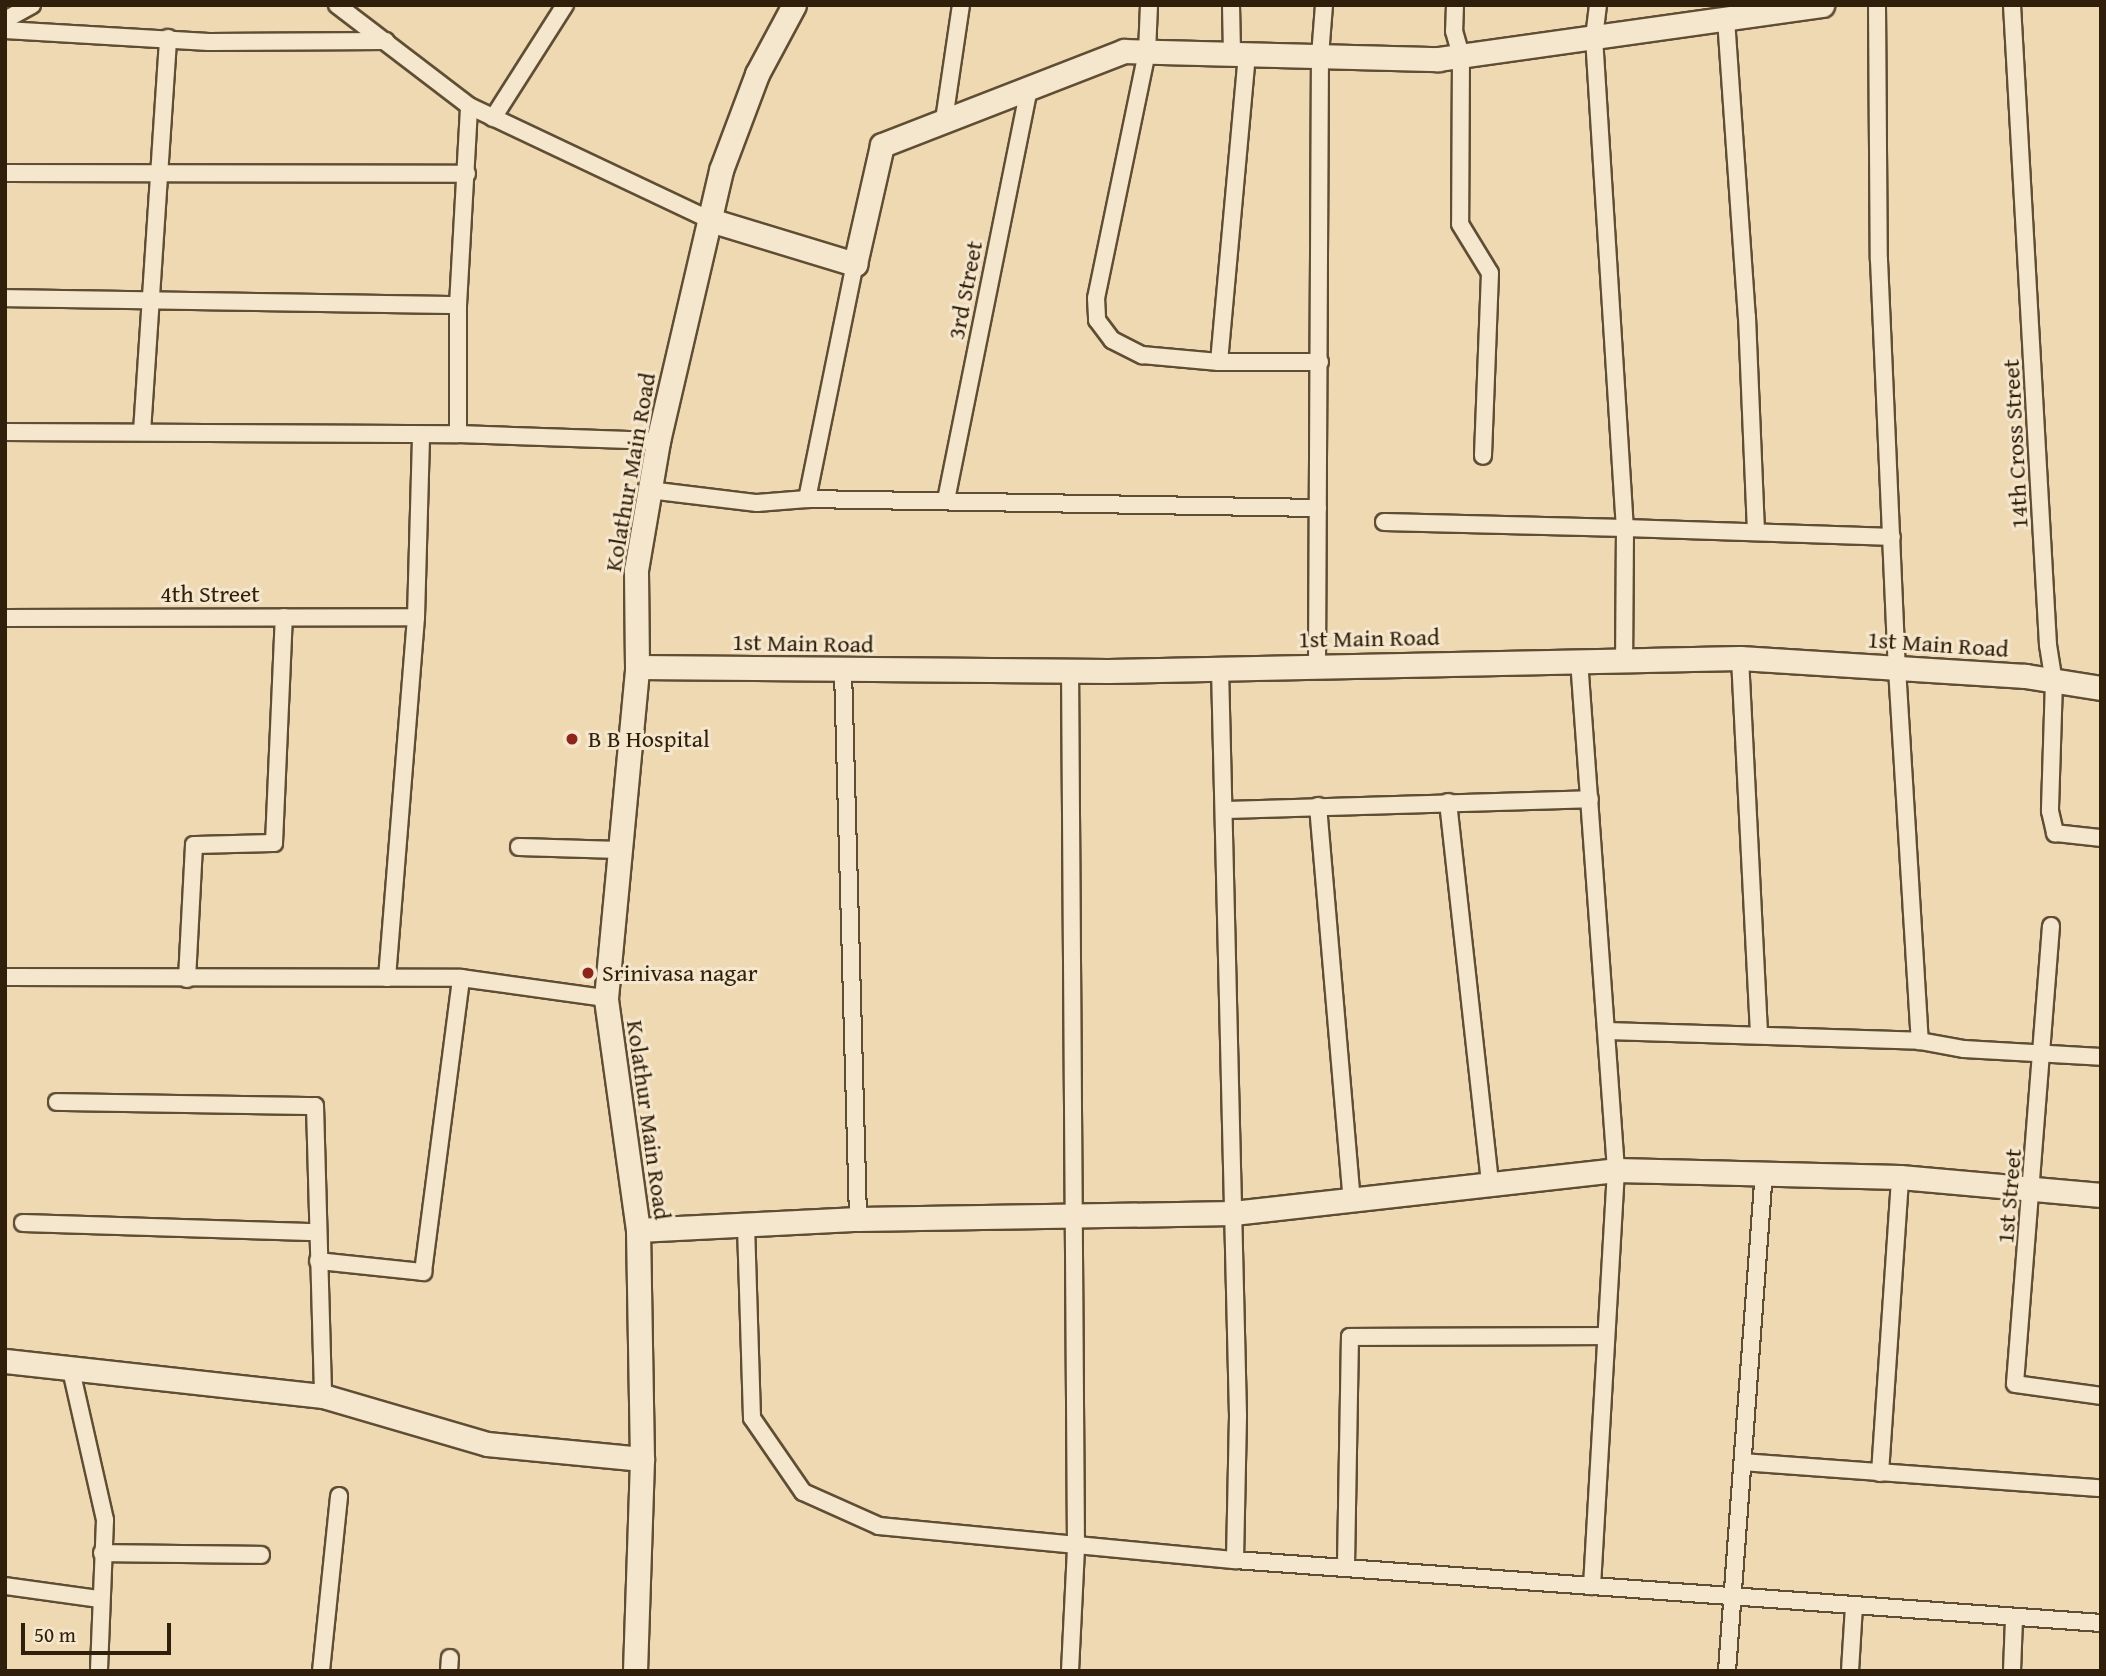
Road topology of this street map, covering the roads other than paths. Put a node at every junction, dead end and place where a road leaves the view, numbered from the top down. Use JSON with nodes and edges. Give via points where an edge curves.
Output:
{"nodes":[{"id":1,"x":32,"y":5,"type":"edge"},
{"id":2,"x":337,"y":5,"type":"edge"},
{"id":3,"x":565,"y":5,"type":"edge"},
{"id":4,"x":794,"y":5,"type":"edge"},
{"id":5,"x":961,"y":5,"type":"edge"},
{"id":6,"x":1149,"y":5,"type":"edge"},
{"id":7,"x":1231,"y":5,"type":"edge"},
{"id":8,"x":1324,"y":5,"type":"edge"},
{"id":9,"x":1455,"y":5,"type":"edge"},
{"id":10,"x":1598,"y":5,"type":"edge"},
{"id":11,"x":1822,"y":5,"type":"edge"},
{"id":12,"x":1877,"y":5,"type":"edge"},
{"id":13,"x":2011,"y":5,"type":"edge"},
{"id":14,"x":1774,"y":8,"type":"edge"},
{"id":15,"x":1726,"y":19,"type":"junction"},
{"id":16,"x":5,"y":20,"type":"edge"},
{"id":17,"x":5,"y":30,"type":"edge"},
{"id":18,"x":1594,"y":37,"type":"junction"},
{"id":19,"x":168,"y":38,"type":"junction"},
{"id":20,"x":386,"y":41,"type":"junction"},
{"id":21,"x":1147,"y":52,"type":"junction"},
{"id":22,"x":1239,"y":54,"type":"junction"},
{"id":23,"x":1320,"y":56,"type":"junction"},
{"id":24,"x":1461,"y":56,"type":"junction"},
{"id":25,"x":1029,"y":88,"type":"junction"},
{"id":26,"x":469,"y":106,"type":"junction"},
{"id":27,"x":493,"y":118,"type":"junction"},
{"id":28,"x":944,"y":120,"type":"junction"},
{"id":29,"x":5,"y":173,"type":"edge"},
{"id":30,"x":467,"y":174,"type":"junction"},
{"id":31,"x":162,"y":177,"type":"junction"},
{"id":32,"x":710,"y":220,"type":"junction"},
{"id":33,"x":855,"y":264,"type":"junction"},
{"id":34,"x":5,"y":298,"type":"edge"},
{"id":35,"x":148,"y":299,"type":"junction"},
{"id":36,"x":458,"y":305,"type":"junction"},
{"id":37,"x":1219,"y":362,"type":"junction"},
{"id":38,"x":1320,"y":362,"type":"junction"},
{"id":39,"x":5,"y":432,"type":"edge"},
{"id":40,"x":142,"y":432,"type":"junction"},
{"id":41,"x":458,"y":434,"type":"junction"},
{"id":42,"x":421,"y":437,"type":"junction"},
{"id":43,"x":657,"y":441,"type":"junction"},
{"id":44,"x":1483,"y":456,"type":"dead end"},
{"id":45,"x":649,"y":490,"type":"junction"},
{"id":46,"x":807,"y":499,"type":"junction"},
{"id":47,"x":946,"y":500,"type":"junction"},
{"id":48,"x":1318,"y":508,"type":"junction"},
{"id":49,"x":1384,"y":522,"type":"dead end"},
{"id":50,"x":1625,"y":528,"type":"junction"},
{"id":51,"x":1756,"y":532,"type":"junction"},
{"id":52,"x":1892,"y":537,"type":"junction"},
{"id":53,"x":284,"y":617,"type":"junction"},
{"id":54,"x":416,"y":617,"type":"junction"},
{"id":55,"x":5,"y":618,"type":"edge"},
{"id":56,"x":1624,"y":658,"type":"junction"},
{"id":57,"x":1740,"y":658,"type":"junction"},
{"id":58,"x":1579,"y":660,"type":"junction"},
{"id":59,"x":1317,"y":665,"type":"junction"},
{"id":60,"x":637,"y":667,"type":"junction"},
{"id":61,"x":1220,"y":668,"type":"junction"},
{"id":62,"x":1896,"y":668,"type":"junction"},
{"id":63,"x":843,"y":670,"type":"junction"},
{"id":64,"x":1070,"y":670,"type":"junction"},
{"id":65,"x":2054,"y":681,"type":"junction"},
{"id":66,"x":2101,"y":688,"type":"edge"},
{"id":67,"x":1590,"y":799,"type":"junction"},
{"id":68,"x":1448,"y":802,"type":"junction"},
{"id":69,"x":1318,"y":806,"type":"junction"},
{"id":70,"x":1226,"y":810,"type":"junction"},
{"id":71,"x":2101,"y":838,"type":"edge"},
{"id":72,"x":519,"y":847,"type":"dead end"},
{"id":73,"x":620,"y":850,"type":"junction"},
{"id":74,"x":2051,"y":926,"type":"dead end"},
{"id":75,"x":5,"y":978,"type":"edge"},
{"id":76,"x":387,"y":978,"type":"junction"},
{"id":77,"x":461,"y":978,"type":"junction"},
{"id":78,"x":187,"y":979,"type":"junction"},
{"id":79,"x":606,"y":998,"type":"junction"},
{"id":80,"x":1607,"y":1031,"type":"junction"},
{"id":81,"x":1759,"y":1032,"type":"junction"},
{"id":82,"x":1920,"y":1041,"type":"junction"},
{"id":83,"x":2043,"y":1054,"type":"junction"},
{"id":84,"x":2101,"y":1057,"type":"edge"},
{"id":85,"x":57,"y":1102,"type":"dead end"},
{"id":86,"x":1616,"y":1170,"type":"junction"},
{"id":87,"x":1764,"y":1171,"type":"junction"},
{"id":88,"x":1900,"y":1177,"type":"junction"},
{"id":89,"x":1490,"y":1185,"type":"junction"},
{"id":90,"x":2034,"y":1187,"type":"junction"},
{"id":91,"x":2101,"y":1195,"type":"edge"},
{"id":92,"x":1352,"y":1202,"type":"junction"},
{"id":93,"x":1233,"y":1213,"type":"junction"},
{"id":94,"x":1072,"y":1217,"type":"junction"},
{"id":95,"x":858,"y":1219,"type":"junction"},
{"id":96,"x":23,"y":1223,"type":"dead end"},
{"id":97,"x":746,"y":1226,"type":"junction"},
{"id":98,"x":638,"y":1230,"type":"junction"},
{"id":99,"x":317,"y":1232,"type":"junction"},
{"id":100,"x":318,"y":1261,"type":"junction"},
{"id":101,"x":1606,"y":1336,"type":"junction"},
{"id":102,"x":5,"y":1361,"type":"edge"},
{"id":103,"x":71,"y":1370,"type":"junction"},
{"id":104,"x":323,"y":1396,"type":"junction"},
{"id":105,"x":2101,"y":1396,"type":"edge"},
{"id":106,"x":642,"y":1460,"type":"junction"},
{"id":107,"x":1742,"y":1462,"type":"junction"},
{"id":108,"x":1880,"y":1473,"type":"junction"},
{"id":109,"x":2101,"y":1488,"type":"edge"},
{"id":110,"x":340,"y":1496,"type":"dead end"},
{"id":111,"x":1076,"y":1546,"type":"junction"},
{"id":112,"x":102,"y":1553,"type":"junction"},
{"id":113,"x":261,"y":1555,"type":"dead end"},
{"id":114,"x":1235,"y":1560,"type":"junction"},
{"id":115,"x":1346,"y":1565,"type":"junction"},
{"id":116,"x":5,"y":1586,"type":"edge"},
{"id":117,"x":1592,"y":1586,"type":"junction"},
{"id":118,"x":1733,"y":1596,"type":"junction"},
{"id":119,"x":99,"y":1599,"type":"junction"},
{"id":120,"x":1854,"y":1605,"type":"junction"},
{"id":121,"x":2014,"y":1619,"type":"junction"},
{"id":122,"x":2101,"y":1623,"type":"edge"},
{"id":123,"x":99,"y":1671,"type":"edge"},
{"id":124,"x":321,"y":1671,"type":"edge"},
{"id":125,"x":635,"y":1671,"type":"edge"},
{"id":126,"x":1070,"y":1671,"type":"edge"},
{"id":127,"x":1727,"y":1671,"type":"edge"},
{"id":128,"x":1850,"y":1671,"type":"edge"},
{"id":129,"x":2012,"y":1671,"type":"edge"}],
"edges":[{"from":1,"to":16,"type":"street"},
{"from":2,"to":20,"type":"street"},
{"from":3,"to":27,"type":"street"},
{"from":4,"to":32,"type":"street","name":"Kolathur Main Road","via":[[757,74],[721,170]]},
{"from":5,"to":28,"type":"street"},
{"from":6,"to":21,"type":"street"},
{"from":7,"to":22,"type":"street"},
{"from":8,"to":23,"type":"street"},
{"from":9,"to":24,"type":"street","via":[[1454,31]]},
{"from":10,"to":18,"type":"street"},
{"from":11,"to":14,"type":"street"},
{"from":12,"to":52,"type":"street","via":[[1879,260]]},
{"from":13,"to":65,"type":"street","name":"14th Cross Street","via":[[2048,645]]},
{"from":14,"to":15,"type":"street"},
{"from":15,"to":18,"type":"street"},
{"from":15,"to":51,"type":"street","via":[[1747,317]]},
{"from":17,"to":19,"type":"street"},
{"from":18,"to":24,"type":"street"},
{"from":18,"to":50,"type":"street"},
{"from":19,"to":20,"type":"street"},
{"from":19,"to":31,"type":"street"},
{"from":20,"to":26,"type":"street"},
{"from":21,"to":22,"type":"street"},
{"from":21,"to":25,"type":"street","via":[[1124,51]]},
{"from":21,"to":37,"type":"street","via":[[1096,298],[1097,320],[1112,340],[1142,355]]},
{"from":22,"to":23,"type":"street"},
{"from":22,"to":37,"type":"street"},
{"from":23,"to":24,"type":"street"},
{"from":23,"to":38,"type":"street"},
{"from":24,"to":44,"type":"street","via":[[1460,224],[1490,273]]},
{"from":25,"to":28,"type":"street"},
{"from":25,"to":47,"type":"street","name":"3rd Street"},
{"from":26,"to":27,"type":"street"},
{"from":26,"to":30,"type":"street"},
{"from":27,"to":32,"type":"street"},
{"from":28,"to":33,"type":"street","via":[[882,145]]},
{"from":29,"to":31,"type":"street"},
{"from":30,"to":31,"type":"street"},
{"from":30,"to":36,"type":"street"},
{"from":31,"to":35,"type":"street"},
{"from":32,"to":33,"type":"street"},
{"from":32,"to":43,"type":"street","name":"Kolathur Main Road"},
{"from":33,"to":46,"type":"street"},
{"from":34,"to":35,"type":"street"},
{"from":35,"to":36,"type":"street"},
{"from":35,"to":40,"type":"street"},
{"from":36,"to":41,"type":"street"},
{"from":37,"to":38,"type":"street"},
{"from":38,"to":48,"type":"street"},
{"from":39,"to":40,"type":"street"},
{"from":40,"to":42,"type":"street"},
{"from":41,"to":42,"type":"street"},
{"from":41,"to":43,"type":"street"},
{"from":42,"to":54,"type":"street"},
{"from":43,"to":45,"type":"street","name":"Kolathur Main Road"},
{"from":45,"to":46,"type":"street","via":[[757,503]]},
{"from":45,"to":60,"type":"street","name":"Kolathur Main Road","via":[[636,570]]},
{"from":46,"to":47,"type":"street"},
{"from":47,"to":48,"type":"street"},
{"from":48,"to":59,"type":"street"},
{"from":49,"to":50,"type":"street"},
{"from":50,"to":51,"type":"street"},
{"from":50,"to":56,"type":"street"},
{"from":51,"to":52,"type":"street"},
{"from":52,"to":62,"type":"street"},
{"from":53,"to":54,"type":"street","name":"4th Street"},
{"from":53,"to":55,"type":"street","name":"4th Street"},
{"from":53,"to":78,"type":"street","via":[[274,843],[194,845]]},
{"from":54,"to":76,"type":"street"},
{"from":56,"to":57,"type":"street","name":"1st Main Road"},
{"from":56,"to":58,"type":"street","name":"1st Main Road"},
{"from":57,"to":62,"type":"street","name":"1st Main Road"},
{"from":57,"to":81,"type":"street"},
{"from":58,"to":59,"type":"street","name":"1st Main Road"},
{"from":58,"to":67,"type":"street"},
{"from":59,"to":61,"type":"street","name":"1st Main Road"},
{"from":60,"to":63,"type":"street","name":"1st Main Road"},
{"from":60,"to":73,"type":"street","name":"Kolathur Main Road"},
{"from":61,"to":64,"type":"street","name":"1st Main Road"},
{"from":61,"to":70,"type":"street"},
{"from":62,"to":65,"type":"street","name":"1st Main Road"},
{"from":62,"to":82,"type":"street"},
{"from":63,"to":64,"type":"street","name":"1st Main Road"},
{"from":63,"to":95,"type":"street"},
{"from":64,"to":94,"type":"street"},
{"from":65,"to":66,"type":"street","name":"1st Main Road"},
{"from":65,"to":71,"type":"street","name":"14th Cross Street","via":[[2048,787],[2055,833]]},
{"from":67,"to":68,"type":"street"},
{"from":67,"to":80,"type":"street"},
{"from":68,"to":69,"type":"street"},
{"from":68,"to":89,"type":"street"},
{"from":69,"to":70,"type":"street"},
{"from":69,"to":92,"type":"street"},
{"from":70,"to":93,"type":"street"},
{"from":72,"to":73,"type":"street"},
{"from":73,"to":79,"type":"street","name":"Kolathur Main Road"},
{"from":74,"to":83,"type":"street","name":"1st Street"},
{"from":75,"to":78,"type":"street"},
{"from":76,"to":77,"type":"street"},
{"from":76,"to":78,"type":"street"},
{"from":77,"to":79,"type":"street"},
{"from":77,"to":100,"type":"street","via":[[423,1272]]},
{"from":79,"to":98,"type":"street","name":"Kolathur Main Road"},
{"from":80,"to":81,"type":"street"},
{"from":80,"to":86,"type":"street"},
{"from":81,"to":82,"type":"street"},
{"from":82,"to":83,"type":"street"},
{"from":83,"to":84,"type":"street"},
{"from":83,"to":90,"type":"street","name":"1st Street"},
{"from":85,"to":99,"type":"street","via":[[315,1106]]},
{"from":86,"to":87,"type":"street"},
{"from":86,"to":89,"type":"street"},
{"from":86,"to":101,"type":"street"},
{"from":87,"to":88,"type":"street"},
{"from":87,"to":107,"type":"street"},
{"from":88,"to":90,"type":"street"},
{"from":88,"to":108,"type":"street"},
{"from":89,"to":92,"type":"street"},
{"from":90,"to":91,"type":"street"},
{"from":90,"to":105,"type":"street","name":"1st Street","via":[[2015,1384]]},
{"from":92,"to":93,"type":"street"},
{"from":93,"to":94,"type":"street"},
{"from":93,"to":114,"type":"street","via":[[1238,1416]]},
{"from":94,"to":95,"type":"street"},
{"from":94,"to":111,"type":"street"},
{"from":95,"to":97,"type":"street"},
{"from":96,"to":99,"type":"street"},
{"from":97,"to":98,"type":"street"},
{"from":97,"to":111,"type":"street","via":[[752,1419],[803,1492],[879,1526]]},
{"from":98,"to":106,"type":"street","name":"Kolathur Main Road"},
{"from":99,"to":100,"type":"street"},
{"from":100,"to":104,"type":"street"},
{"from":101,"to":115,"type":"street","via":[[1350,1337]]},
{"from":101,"to":117,"type":"street"},
{"from":102,"to":103,"type":"street"},
{"from":103,"to":104,"type":"street"},
{"from":103,"to":112,"type":"street","via":[[105,1520]]},
{"from":104,"to":106,"type":"street","via":[[487,1444]]},
{"from":106,"to":125,"type":"street","name":"Kolathur Main Road"},
{"from":107,"to":108,"type":"street"},
{"from":107,"to":118,"type":"street"},
{"from":108,"to":109,"type":"street"},
{"from":110,"to":124,"type":"street"},
{"from":111,"to":114,"type":"street"},
{"from":111,"to":126,"type":"street"},
{"from":112,"to":113,"type":"street"},
{"from":112,"to":119,"type":"street"},
{"from":114,"to":115,"type":"street"},
{"from":115,"to":117,"type":"street"},
{"from":116,"to":119,"type":"street"},
{"from":117,"to":118,"type":"street"},
{"from":118,"to":120,"type":"street"},
{"from":118,"to":127,"type":"street"},
{"from":119,"to":123,"type":"street"},
{"from":120,"to":121,"type":"street"},
{"from":120,"to":128,"type":"street"},
{"from":121,"to":122,"type":"street"},
{"from":121,"to":129,"type":"street"}]}
